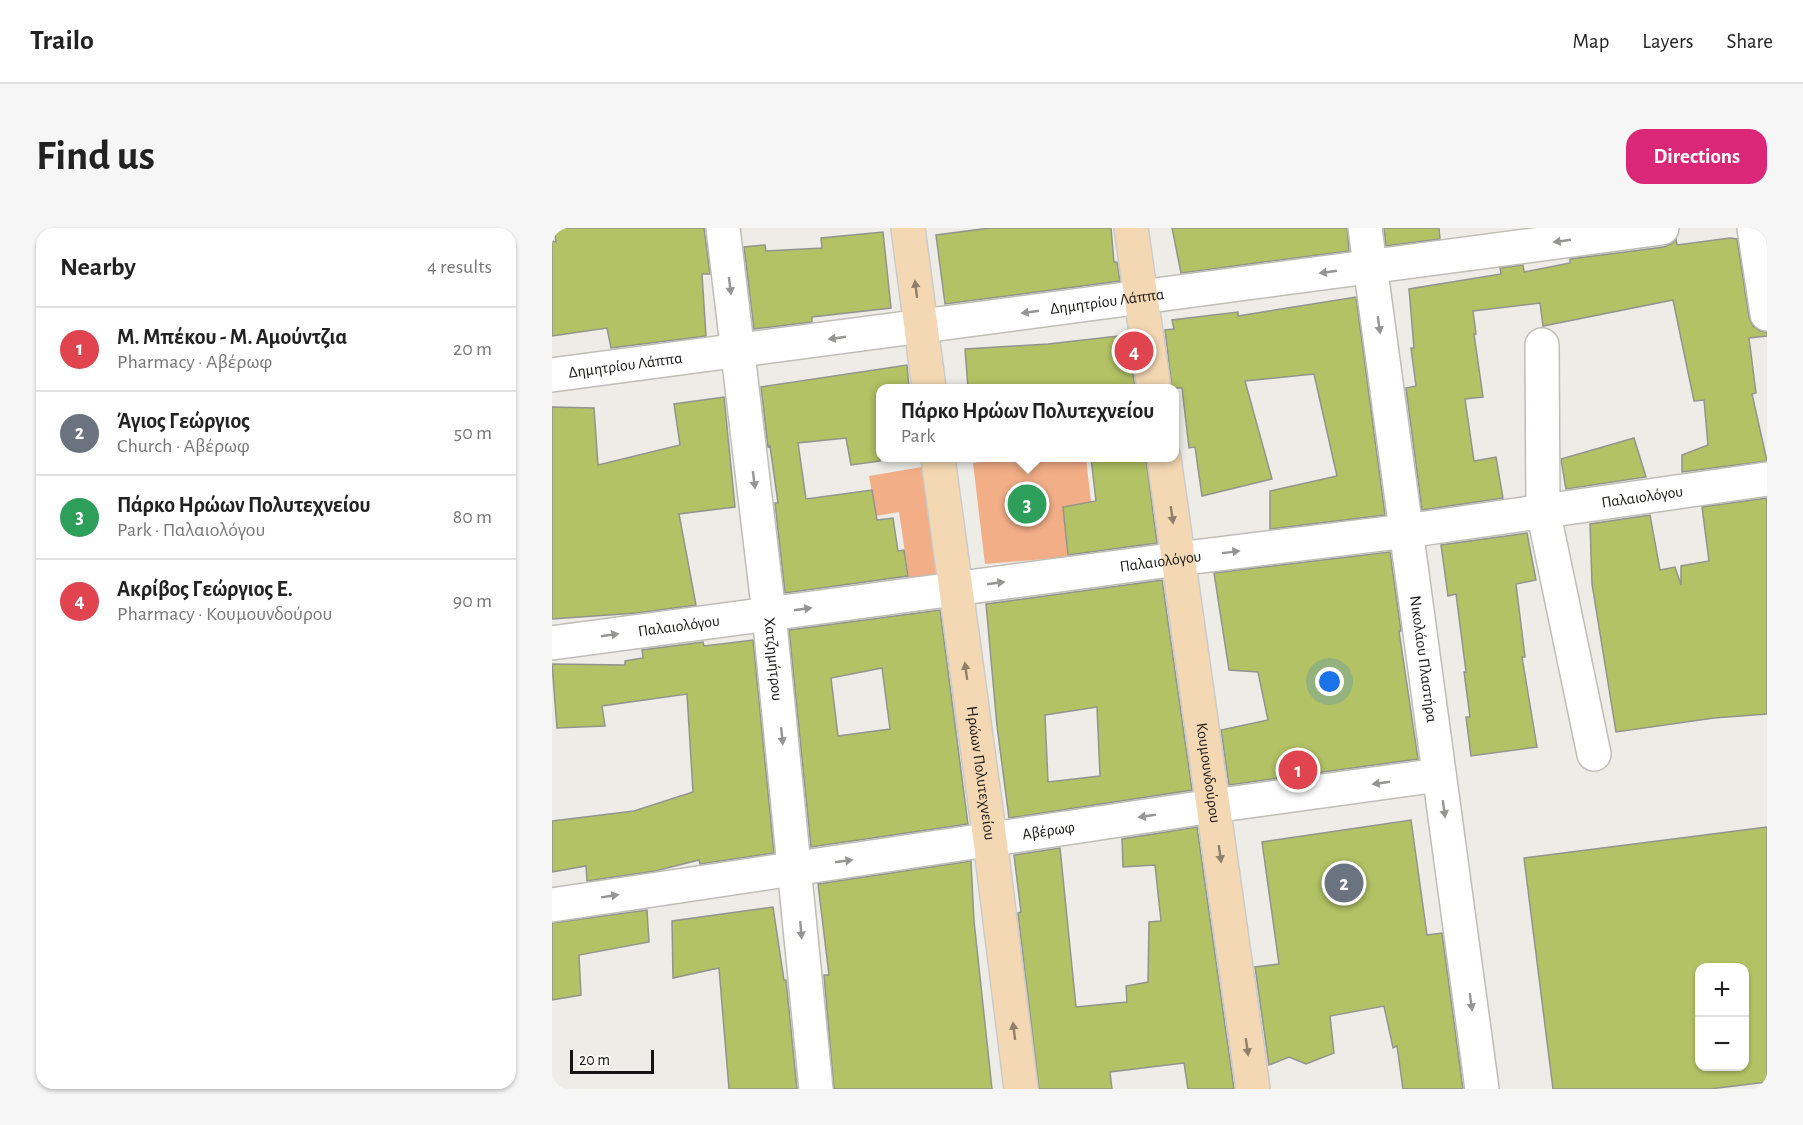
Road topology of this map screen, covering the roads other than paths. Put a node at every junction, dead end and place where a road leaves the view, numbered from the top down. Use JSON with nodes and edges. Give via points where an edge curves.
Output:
{"nodes":[{"id":1,"x":723,"y":228,"type":"edge"},
{"id":2,"x":1131,"y":228,"type":"edge"},
{"id":3,"x":1365,"y":228,"type":"edge"},
{"id":4,"x":1662,"y":228,"type":"edge"},
{"id":5,"x":1754,"y":228,"type":"edge"},
{"id":6,"x":912,"y":229,"type":"edge"},
{"id":7,"x":1371,"y":267,"type":"junction"},
{"id":8,"x":1141,"y":297,"type":"junction"},
{"id":9,"x":1767,"y":314,"type":"edge"},
{"id":10,"x":920,"y":326,"type":"junction"},
{"id":11,"x":1542,"y":345,"type":"dead end"},
{"id":12,"x":738,"y":351,"type":"junction"},
{"id":13,"x":552,"y":375,"type":"edge"},
{"id":14,"x":928,"y":384,"type":"edge"},
{"id":15,"x":1153,"y":384,"type":"edge"},
{"id":16,"x":939,"y":462,"type":"edge"},
{"id":17,"x":1165,"y":462,"type":"edge"},
{"id":18,"x":1767,"y":479,"type":"edge"},
{"id":19,"x":1543,"y":510,"type":"junction"},
{"id":20,"x":1406,"y":531,"type":"junction"},
{"id":21,"x":1178,"y":559,"type":"junction"},
{"id":22,"x":955,"y":589,"type":"junction"},
{"id":23,"x":769,"y":614,"type":"junction"},
{"id":24,"x":552,"y":643,"type":"edge"},
{"id":25,"x":1594,"y":754,"type":"dead end"},
{"id":26,"x":1439,"y":775,"type":"junction"},
{"id":27,"x":1213,"y":806,"type":"junction"},
{"id":28,"x":990,"y":840,"type":"junction"},
{"id":29,"x":795,"y":869,"type":"junction"},
{"id":30,"x":552,"y":905,"type":"edge"},
{"id":31,"x":816,"y":1089,"type":"edge"},
{"id":32,"x":1021,"y":1089,"type":"edge"},
{"id":33,"x":1253,"y":1089,"type":"edge"},
{"id":34,"x":1482,"y":1089,"type":"edge"}],
"edges":[{"from":1,"to":12,"type":"street","name":"Χατζημήτρου","one_way":true},
{"from":2,"to":8,"type":"main road"},
{"from":3,"to":7,"type":"street","name":"Νικολάου Πλαστήρα"},
{"from":4,"to":7,"type":"street","name":"Δημητρίου Λάππα","one_way":true},
{"from":5,"to":9,"type":"street"},
{"from":10,"to":6,"type":"main road","one_way":true},
{"from":7,"to":8,"type":"street","name":"Δημητρίου Λάππα","one_way":true},
{"from":7,"to":20,"type":"street","name":"Νικολάου Πλαστήρα","one_way":true},
{"from":8,"to":10,"type":"street","name":"Δημητρίου Λάππα","one_way":true},
{"from":8,"to":15,"type":"main road"},
{"from":10,"to":12,"type":"street","name":"Δημητρίου Λάππα","one_way":true},
{"from":10,"to":14,"type":"main road"},
{"from":11,"to":19,"type":"street"},
{"from":12,"to":13,"type":"street","name":"Δημητρίου Λάππα"},
{"from":12,"to":23,"type":"street","name":"Χατζημήτρου","one_way":true},
{"from":16,"to":22,"type":"main road","name":"Ηρώων Πολυτεχνείου"},
{"from":17,"to":21,"type":"main road","name":"Κουμουνδούρου","one_way":true},
{"from":18,"to":19,"type":"street","name":"Παλαιολόγου"},
{"from":19,"to":20,"type":"street","name":"Παλαιολόγου"},
{"from":19,"to":25,"type":"street"},
{"from":21,"to":20,"type":"street","name":"Παλαιολόγου","one_way":true},
{"from":20,"to":26,"type":"street","name":"Νικολάου Πλαστήρα"},
{"from":22,"to":21,"type":"street","name":"Παλαιολόγου","one_way":true},
{"from":21,"to":27,"type":"main road","name":"Κουμουνδούρου"},
{"from":23,"to":22,"type":"street","name":"Παλαιολόγου","one_way":true},
{"from":28,"to":22,"type":"main road","name":"Ηρώων Πολυτεχνείου","one_way":true},
{"from":24,"to":23,"type":"street","name":"Παλαιολόγου","one_way":true},
{"from":23,"to":29,"type":"street","name":"Χατζημήτρου","one_way":true},
{"from":26,"to":27,"type":"street","name":"Αβέρωφ","one_way":true},
{"from":26,"to":34,"type":"street","name":"Νικολάου Πλαστήρα","one_way":true},
{"from":27,"to":28,"type":"street","name":"Αβέρωφ","one_way":true},
{"from":27,"to":33,"type":"main road","name":"Κουμουνδούρου","one_way":true},
{"from":29,"to":28,"type":"street","name":"Αβέρωφ","one_way":true},
{"from":32,"to":28,"type":"main road","name":"Ηρώων Πολυτεχνείου","one_way":true},
{"from":30,"to":29,"type":"street","name":"Αβέρωφ","one_way":true},
{"from":29,"to":31,"type":"street","name":"Χατζημήτρου","one_way":true}]}
